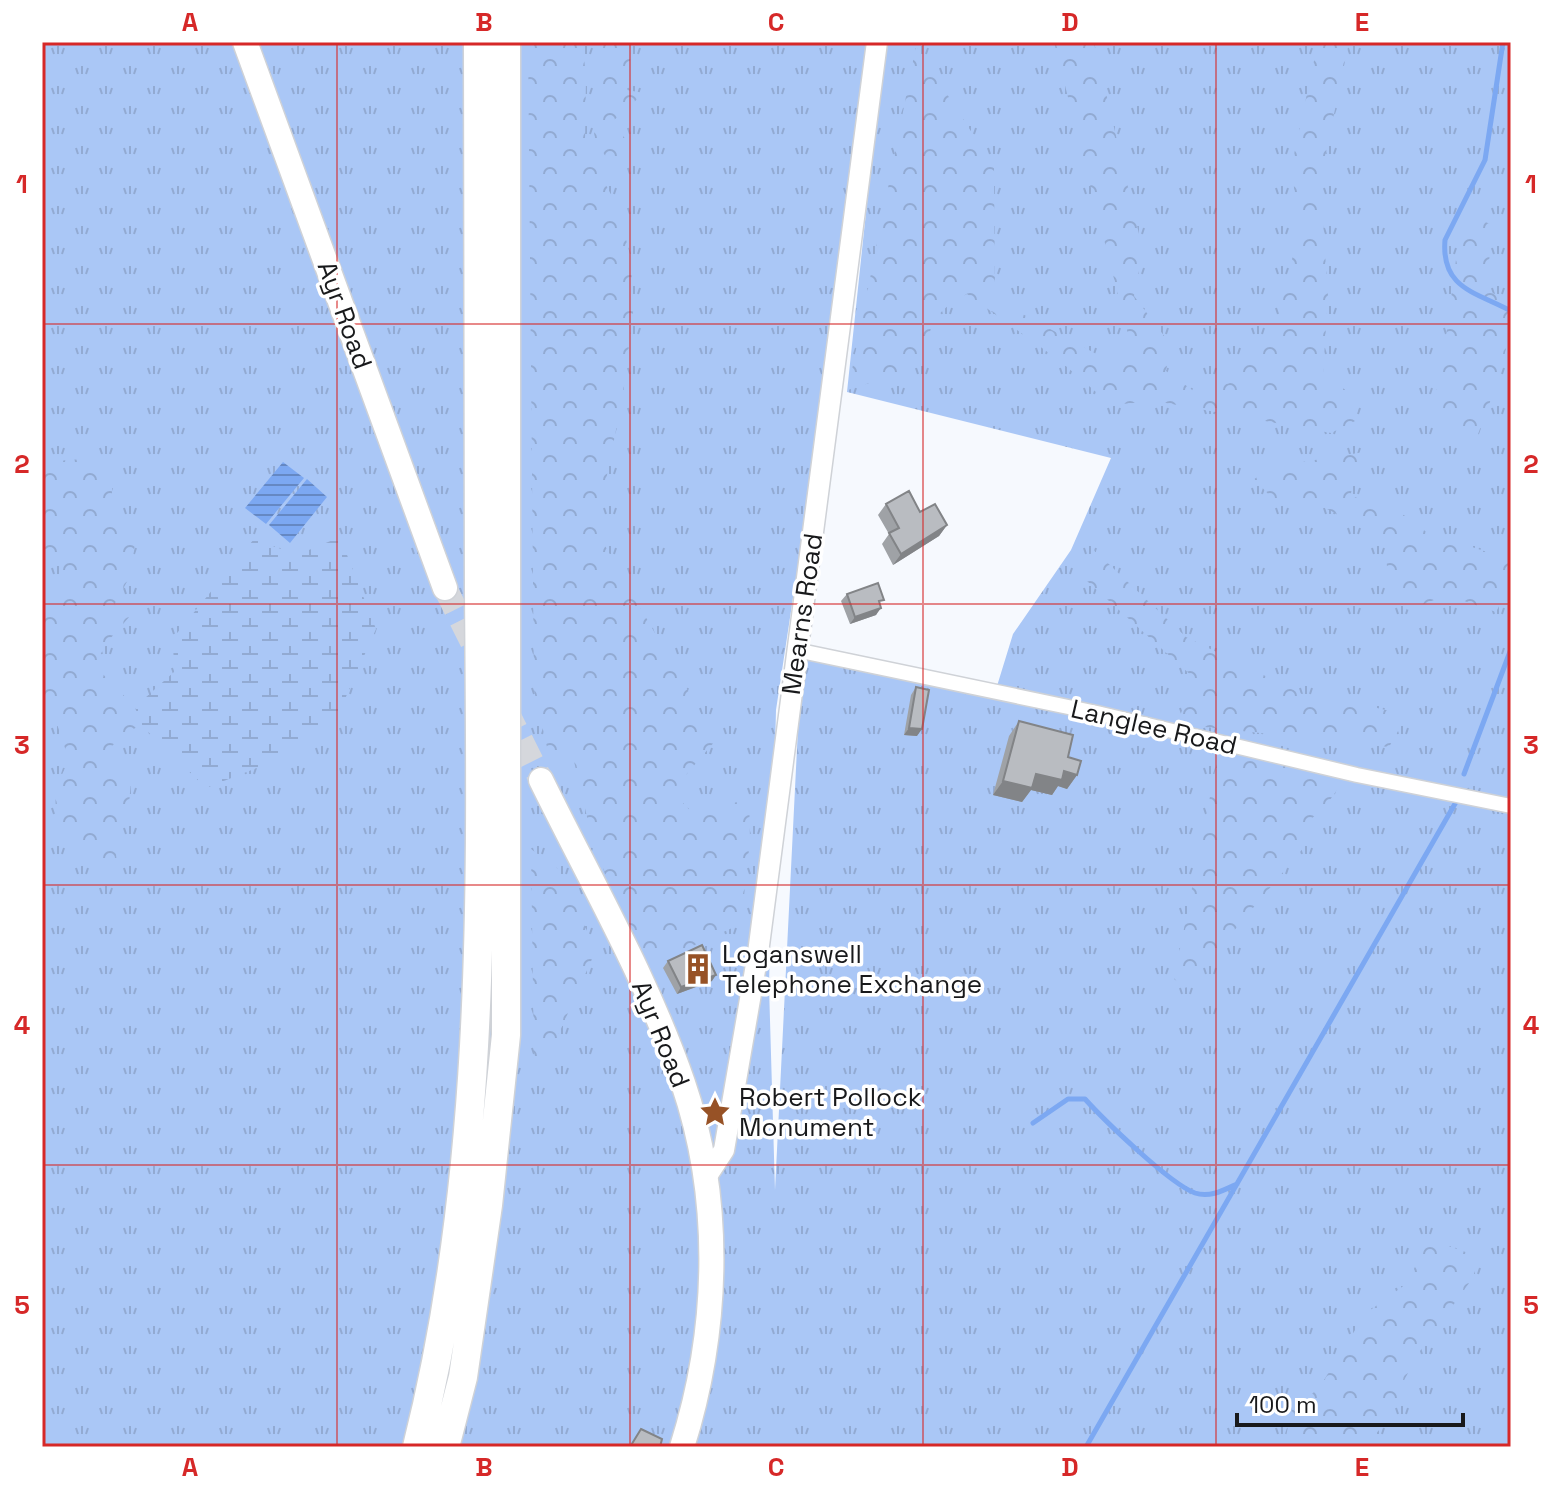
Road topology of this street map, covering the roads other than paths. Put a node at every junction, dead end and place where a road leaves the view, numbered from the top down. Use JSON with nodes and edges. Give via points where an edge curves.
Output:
{"nodes":[{"id":1,"x":245,"y":42,"type":"edge"},
{"id":2,"x":478,"y":42,"type":"edge"},
{"id":3,"x":506,"y":42,"type":"edge"},
{"id":4,"x":877,"y":42,"type":"edge"},
{"id":5,"x":445,"y":588,"type":"tunnel mouth"},
{"id":6,"x":796,"y":650,"type":"junction"},
{"id":7,"x":541,"y":780,"type":"tunnel mouth"},
{"id":8,"x":1511,"y":806,"type":"edge"},
{"id":9,"x":705,"y":1179,"type":"junction"},
{"id":10,"x":417,"y":1447,"type":"edge"},
{"id":11,"x":445,"y":1447,"type":"edge"},
{"id":12,"x":682,"y":1447,"type":"edge"}],
"edges":[{"from":1,"to":5,"type":"main road","name":"Ayr Road"},
{"from":2,"to":10,"type":"highway","via":[[477,1026],[462,1197],[437,1368]]},
{"from":3,"to":11,"type":"highway","via":[[506,1035],[465,1362]]},
{"from":4,"to":6,"type":"street","name":"Mearns Road"},
{"from":6,"to":8,"type":"street","name":"Langlee Road"},
{"from":6,"to":9,"type":"street","name":"Mearns Road","via":[[758,953],[724,1150]]},
{"from":7,"to":9,"type":"main road","name":"Ayr Road","via":[[658,1020],[684,1085]]},
{"from":9,"to":12,"type":"main road","name":"Ayr Road","via":[[712,1236],[710,1315],[696,1403]]}]}
